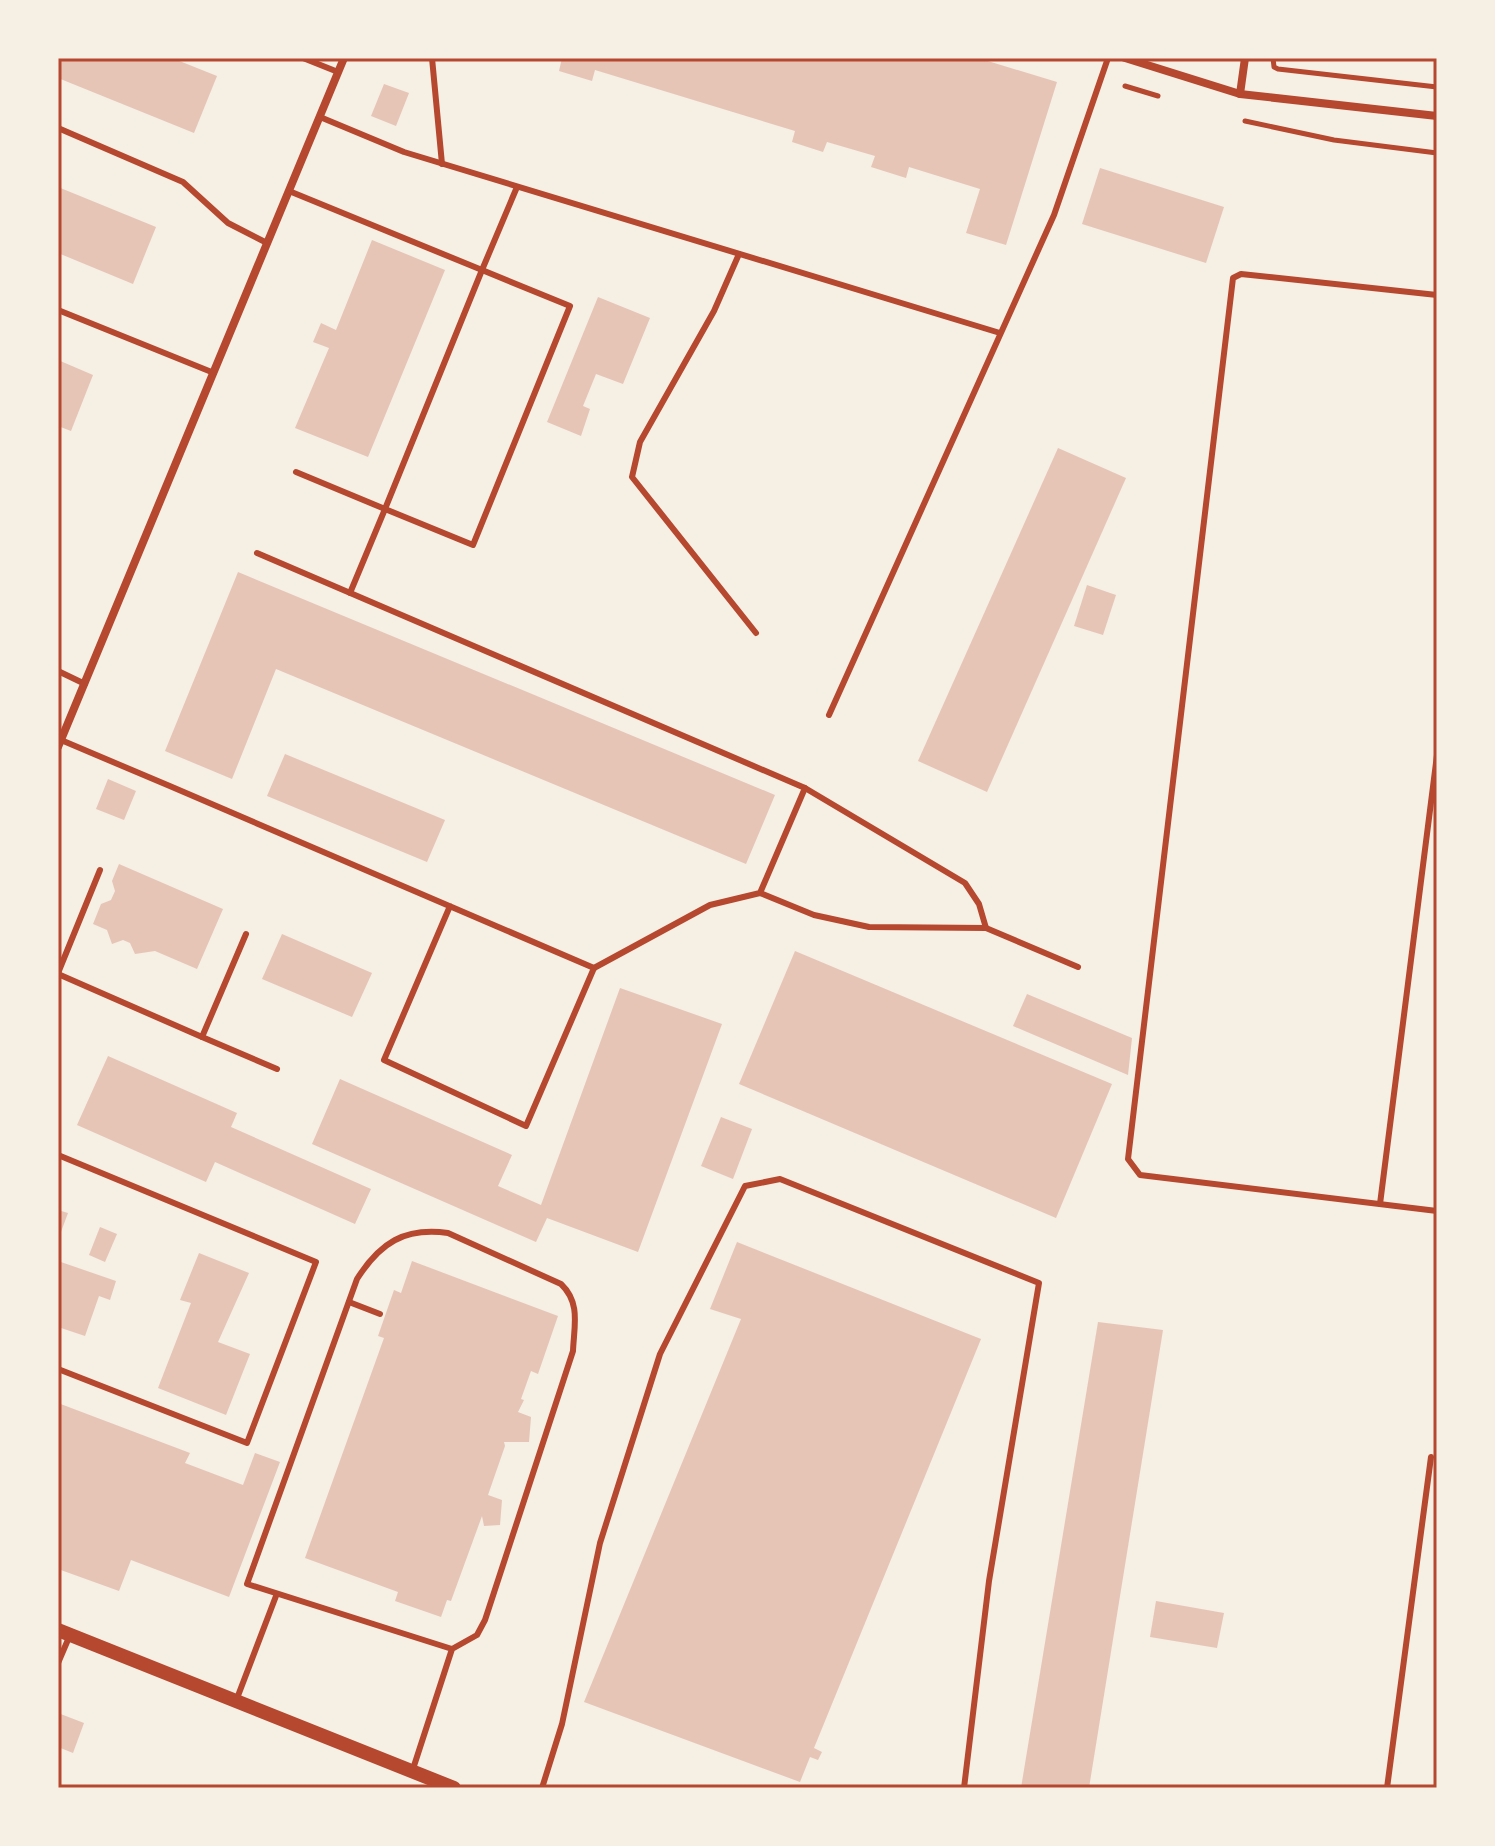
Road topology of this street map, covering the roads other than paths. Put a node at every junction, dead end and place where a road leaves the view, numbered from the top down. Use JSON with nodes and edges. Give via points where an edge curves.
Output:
{"nodes":[{"id":1,"x":303,"y":58,"type":"edge"},
{"id":2,"x":344,"y":58,"type":"edge"},
{"id":3,"x":432,"y":58,"type":"edge"},
{"id":4,"x":1108,"y":58,"type":"edge"},
{"id":5,"x":1125,"y":58,"type":"edge"},
{"id":6,"x":1245,"y":58,"type":"edge"},
{"id":7,"x":338,"y":72,"type":"junction"},
{"id":8,"x":1240,"y":94,"type":"junction"},
{"id":9,"x":1437,"y":116,"type":"edge"},
{"id":10,"x":320,"y":117,"type":"junction"},
{"id":11,"x":58,"y":128,"type":"edge"},
{"id":12,"x":442,"y":164,"type":"junction"},
{"id":13,"x":517,"y":187,"type":"junction"},
{"id":14,"x":289,"y":191,"type":"junction"},
{"id":15,"x":267,"y":243,"type":"junction"},
{"id":16,"x":739,"y":254,"type":"junction"},
{"id":17,"x":482,"y":270,"type":"junction"},
{"id":18,"x":1437,"y":295,"type":"edge"},
{"id":19,"x":58,"y":310,"type":"edge"},
{"id":20,"x":1000,"y":333,"type":"junction"},
{"id":21,"x":214,"y":373,"type":"junction"},
{"id":22,"x":296,"y":472,"type":"dead end"},
{"id":23,"x":385,"y":509,"type":"junction"},
{"id":24,"x":257,"y":553,"type":"dead end"},
{"id":25,"x":350,"y":593,"type":"junction"},
{"id":26,"x":756,"y":633,"type":"dead end"},
{"id":27,"x":58,"y":671,"type":"edge"},
{"id":28,"x":85,"y":684,"type":"junction"},
{"id":29,"x":829,"y":715,"type":"dead end"},
{"id":30,"x":59,"y":744,"type":"edge"},
{"id":31,"x":1437,"y":755,"type":"edge"},
{"id":32,"x":805,"y":788,"type":"junction"},
{"id":33,"x":100,"y":870,"type":"dead end"},
{"id":34,"x":760,"y":893,"type":"junction"},
{"id":35,"x":450,"y":906,"type":"junction"},
{"id":36,"x":986,"y":928,"type":"junction"},
{"id":37,"x":246,"y":934,"type":"dead end"},
{"id":38,"x":1078,"y":967,"type":"dead end"},
{"id":39,"x":594,"y":968,"type":"junction"},
{"id":40,"x":58,"y":974,"type":"edge"},
{"id":41,"x":202,"y":1037,"type":"junction"},
{"id":42,"x":277,"y":1069,"type":"dead end"},
{"id":43,"x":58,"y":1155,"type":"edge"},
{"id":44,"x":1380,"y":1204,"type":"junction"},
{"id":45,"x":1437,"y":1211,"type":"edge"},
{"id":46,"x":349,"y":1302,"type":"junction"},
{"id":47,"x":380,"y":1314,"type":"dead end"},
{"id":48,"x":58,"y":1369,"type":"edge"},
{"id":49,"x":1431,"y":1457,"type":"dead end"},
{"id":50,"x":276,"y":1596,"type":"junction"},
{"id":51,"x":64,"y":1633,"type":"edge"},
{"id":52,"x":452,"y":1649,"type":"junction"},
{"id":53,"x":58,"y":1663,"type":"edge"},
{"id":54,"x":236,"y":1701,"type":"junction"},
{"id":55,"x":412,"y":1772,"type":"junction"},
{"id":56,"x":454,"y":1788,"type":"edge"},
{"id":57,"x":542,"y":1788,"type":"edge"},
{"id":58,"x":964,"y":1788,"type":"edge"},
{"id":59,"x":1387,"y":1788,"type":"edge"}],
"edges":[{"from":1,"to":7,"type":"lane"},
{"from":2,"to":7,"type":"street"},
{"from":3,"to":12,"type":"lane"},
{"from":4,"to":20,"type":"lane","via":[[1054,215]]},
{"from":5,"to":8,"type":"street"},
{"from":6,"to":8,"type":"street"},
{"from":7,"to":10,"type":"street"},
{"from":8,"to":9,"type":"street"},
{"from":10,"to":12,"type":"lane"},
{"from":10,"to":14,"type":"street"},
{"from":11,"to":15,"type":"lane","via":[[183,182],[228,223]]},
{"from":12,"to":13,"type":"lane"},
{"from":13,"to":16,"type":"lane"},
{"from":13,"to":17,"type":"lane"},
{"from":14,"to":15,"type":"street"},
{"from":14,"to":17,"type":"lane"},
{"from":15,"to":21,"type":"street"},
{"from":16,"to":20,"type":"lane"},
{"from":16,"to":26,"type":"lane","via":[[714,311],[640,442],[632,477]]},
{"from":17,"to":23,"type":"lane"},
{"from":17,"to":23,"type":"lane","via":[[570,306],[559,334],[473,545]]},
{"from":18,"to":44,"type":"lane","via":[[1241,274],[1233,278],[1128,1159],[1140,1175]]},
{"from":19,"to":21,"type":"lane"},
{"from":20,"to":29,"type":"lane"},
{"from":21,"to":28,"type":"street"},
{"from":22,"to":23,"type":"lane"},
{"from":23,"to":25,"type":"lane"},
{"from":24,"to":25,"type":"lane"},
{"from":25,"to":32,"type":"lane"},
{"from":27,"to":28,"type":"lane"},
{"from":28,"to":30,"type":"street"},
{"from":30,"to":35,"type":"lane"},
{"from":31,"to":44,"type":"lane"},
{"from":32,"to":34,"type":"lane"},
{"from":32,"to":36,"type":"lane","via":[[965,883]]},
{"from":33,"to":40,"type":"lane"},
{"from":34,"to":36,"type":"lane","via":[[814,915],[869,927]]},
{"from":34,"to":39,"type":"lane","via":[[710,905]]},
{"from":35,"to":39,"type":"lane"},
{"from":35,"to":39,"type":"lane","via":[[384,1060],[526,1126]]},
{"from":36,"to":38,"type":"lane"},
{"from":37,"to":41,"type":"lane"},
{"from":40,"to":41,"type":"lane"},
{"from":41,"to":42,"type":"lane"},
{"from":43,"to":48,"type":"lane","via":[[316,1262],[247,1443]]},
{"from":44,"to":45,"type":"lane"},
{"from":46,"to":47,"type":"lane"},
{"from":46,"to":50,"type":"lane","via":[[247,1584]]},
{"from":46,"to":52,"type":"lane","via":[[357,1279],[381,1247],[397,1237],[431,1231],[448,1233],[561,1284],[575,1303],[573,1351],[485,1620],[477,1635]]},
{"from":49,"to":59,"type":"lane"},
{"from":50,"to":52,"type":"lane","via":[[340,1610]]},
{"from":50,"to":54,"type":"lane"},
{"from":51,"to":53,"type":"lane"},
{"from":51,"to":54,"type":"street"},
{"from":52,"to":55,"type":"lane"},
{"from":54,"to":55,"type":"street"},
{"from":55,"to":56,"type":"street"},
{"from":57,"to":58,"type":"lane","via":[[562,1724],[600,1543],[660,1354],[745,1186],[780,1179],[1039,1283],[989,1581]]}]}
